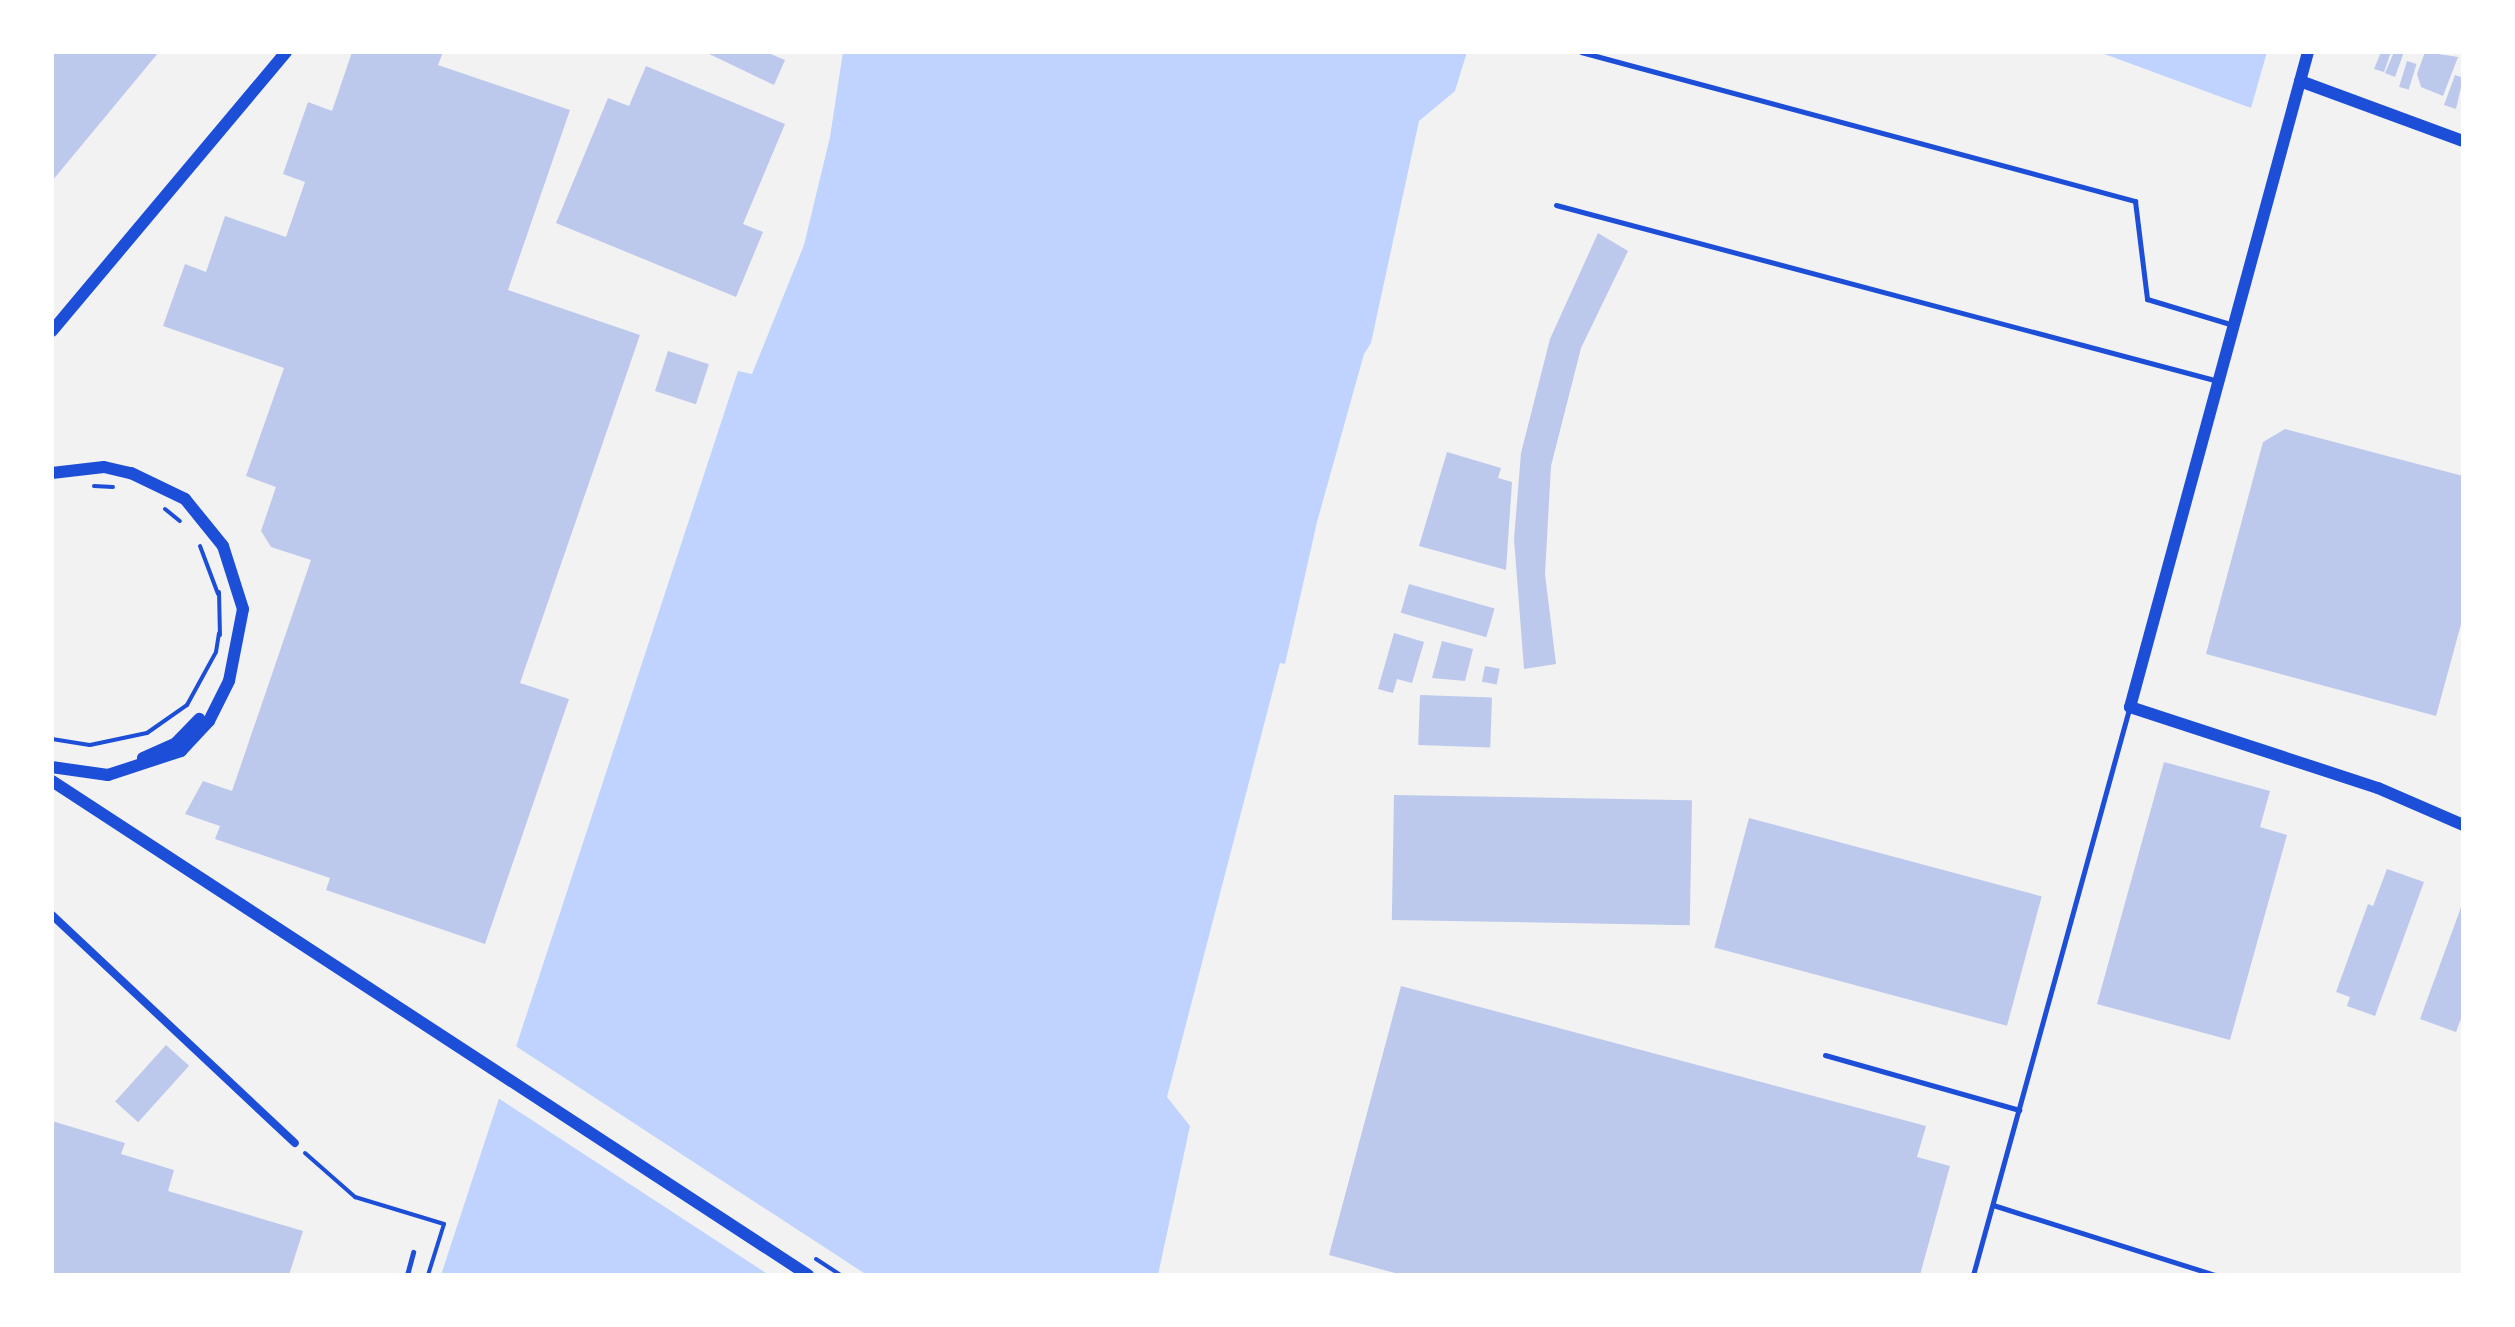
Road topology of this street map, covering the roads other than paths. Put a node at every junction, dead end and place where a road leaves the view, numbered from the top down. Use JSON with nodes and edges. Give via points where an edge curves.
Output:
{"nodes":[{"id":1,"x":286,"y":52,"type":"edge"},
{"id":2,"x":1581,"y":52,"type":"edge"},
{"id":3,"x":2308,"y":52,"type":"edge"},
{"id":4,"x":2300,"y":81,"type":"junction"},
{"id":5,"x":2463,"y":141,"type":"edge"},
{"id":6,"x":1556,"y":205,"type":"dead end"},
{"id":7,"x":2234,"y":326,"type":"junction"},
{"id":8,"x":52,"y":331,"type":"edge"},
{"id":9,"x":2219,"y":381,"type":"junction"},
{"id":10,"x":52,"y":469,"type":"edge"},
{"id":11,"x":2130,"y":707,"type":"junction"},
{"id":12,"x":52,"y":765,"type":"edge"},
{"id":13,"x":52,"y":781,"type":"edge"},
{"id":14,"x":2463,"y":825,"type":"edge"},
{"id":15,"x":52,"y":915,"type":"edge"},
{"id":16,"x":1825,"y":1055,"type":"dead end"},
{"id":17,"x":2019,"y":1110,"type":"junction"},
{"id":18,"x":295,"y":1143,"type":"dead end"},
{"id":19,"x":1993,"y":1205,"type":"junction"},
{"id":20,"x":413,"y":1252,"type":"dead end"},
{"id":21,"x":407,"y":1275,"type":"edge"},
{"id":22,"x":808,"y":1275,"type":"edge"},
{"id":23,"x":1973,"y":1275,"type":"edge"},
{"id":24,"x":2215,"y":1275,"type":"edge"}],
"edges":[{"from":1,"to":8,"type":"street"},
{"from":2,"to":7,"type":"lane","via":[[2135,201],[2147,299]]},
{"from":3,"to":4,"type":"street"},
{"from":4,"to":5,"type":"street"},
{"from":4,"to":7,"type":"street"},
{"from":6,"to":9,"type":"lane"},
{"from":7,"to":9,"type":"street"},
{"from":9,"to":11,"type":"street"},
{"from":10,"to":12,"type":"street","via":[[98,460],[126,466],[180,493],[218,539],[234,578],[237,620],[220,682],[204,714],[175,744],[103,768]]},
{"from":10,"to":12,"type":"street","via":[[104,467],[131,473],[185,499],[223,546],[243,609],[229,681],[209,721],[181,751],[108,775]]},
{"from":11,"to":14,"type":"street","via":[[2378,788]]},
{"from":11,"to":17,"type":"lane"},
{"from":13,"to":22,"type":"street"},
{"from":15,"to":18,"type":"street"},
{"from":16,"to":17,"type":"lane"},
{"from":17,"to":19,"type":"lane"},
{"from":19,"to":23,"type":"lane"},
{"from":19,"to":24,"type":"lane"},
{"from":20,"to":21,"type":"lane"}]}
